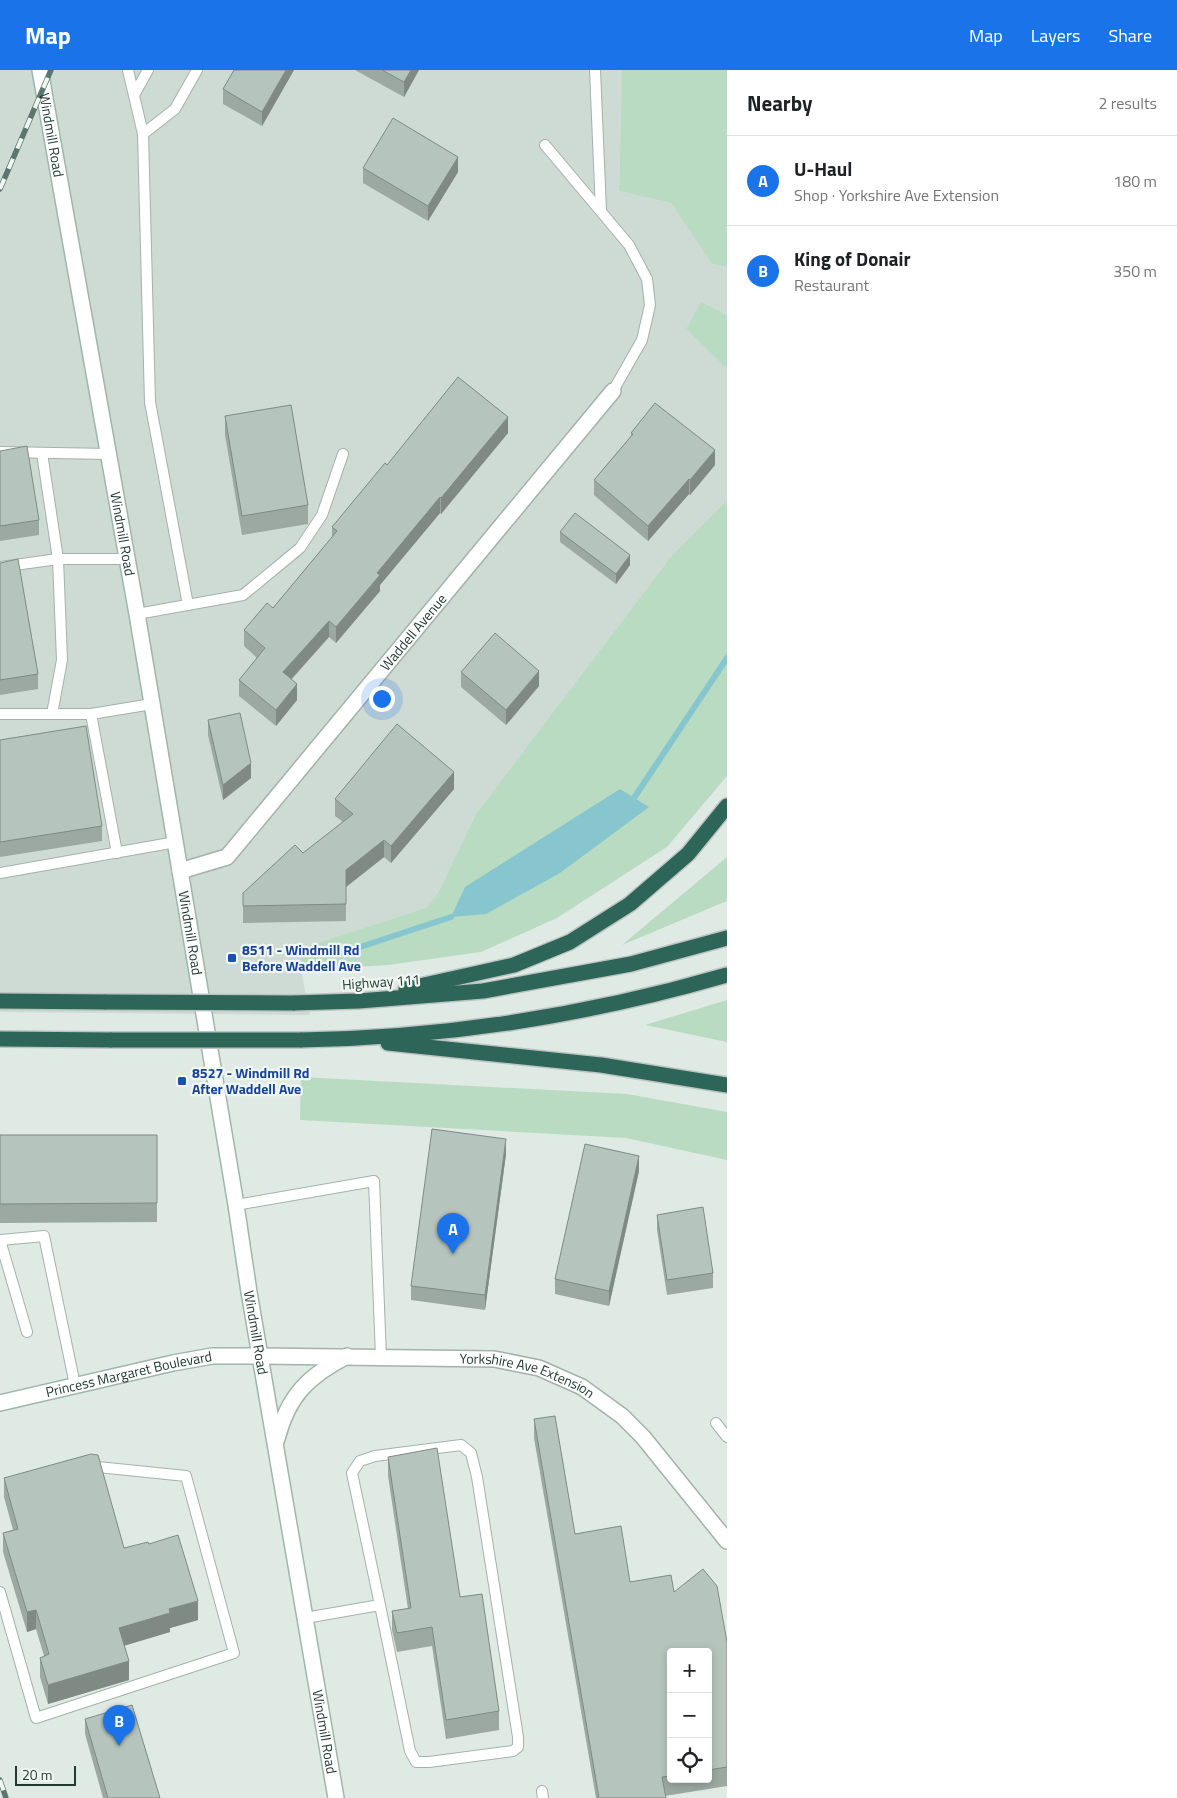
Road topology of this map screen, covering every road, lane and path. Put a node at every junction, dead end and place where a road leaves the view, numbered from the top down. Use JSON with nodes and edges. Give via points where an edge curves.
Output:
{"nodes":[{"id":1,"x":40,"y":70,"type":"edge"},
{"id":2,"x":128,"y":70,"type":"edge"},
{"id":3,"x":148,"y":70,"type":"edge"},
{"id":4,"x":197,"y":70,"type":"edge"},
{"id":5,"x":595,"y":70,"type":"edge"},
{"id":6,"x":134,"y":95,"type":"junction"},
{"id":7,"x":142,"y":134,"type":"junction"},
{"id":8,"x":545,"y":145,"type":"dead end"},
{"id":9,"x":601,"y":211,"type":"junction"},
{"id":10,"x":613,"y":392,"type":"joint"},
{"id":11,"x":0,"y":452,"type":"edge"},
{"id":12,"x":42,"y":453,"type":"junction"},
{"id":13,"x":109,"y":454,"type":"junction"},
{"id":14,"x":343,"y":454,"type":"dead end"},
{"id":15,"x":58,"y":559,"type":"junction"},
{"id":16,"x":128,"y":559,"type":"junction"},
{"id":17,"x":0,"y":567,"type":"edge"},
{"id":18,"x":188,"y":605,"type":"junction"},
{"id":19,"x":137,"y":614,"type":"junction"},
{"id":20,"x":152,"y":704,"type":"junction"},
{"id":21,"x":0,"y":714,"type":"edge"},
{"id":22,"x":52,"y":714,"type":"junction"},
{"id":23,"x":91,"y":714,"type":"junction"},
{"id":24,"x":727,"y":806,"type":"edge"},
{"id":25,"x":176,"y":842,"type":"junction"},
{"id":26,"x":117,"y":853,"type":"junction"},
{"id":27,"x":180,"y":871,"type":"junction"},
{"id":28,"x":0,"y":873,"type":"edge"},
{"id":29,"x":727,"y":938,"type":"edge"},
{"id":30,"x":727,"y":975,"type":"edge"},
{"id":31,"x":0,"y":1001,"type":"edge"},
{"id":32,"x":359,"y":1001,"type":"junction"},
{"id":33,"x":0,"y":1039,"type":"edge"},
{"id":34,"x":356,"y":1039,"type":"junction"},
{"id":35,"x":727,"y":1085,"type":"edge"},
{"id":36,"x":236,"y":1205,"type":"junction"},
{"id":37,"x":1,"y":1240,"type":"edge"},
{"id":38,"x":26,"y":1332,"type":"dead end"},
{"id":39,"x":260,"y":1356,"type":"junction"},
{"id":40,"x":347,"y":1356,"type":"junction"},
{"id":41,"x":381,"y":1357,"type":"junction"},
{"id":42,"x":75,"y":1385,"type":"junction"},
{"id":43,"x":0,"y":1403,"type":"edge"},
{"id":44,"x":716,"y":1423,"type":"dead end"},
{"id":45,"x":727,"y":1437,"type":"edge"},
{"id":46,"x":275,"y":1445,"type":"junction"},
{"id":47,"x":76,"y":1469,"type":"edge"},
{"id":48,"x":727,"y":1541,"type":"edge"},
{"id":49,"x":0,"y":1592,"type":"edge"},
{"id":50,"x":380,"y":1605,"type":"junction"},
{"id":51,"x":305,"y":1618,"type":"junction"},
{"id":52,"x":336,"y":1798,"type":"edge"}],
"edges":[{"from":1,"to":13,"type":"main road","name":"Windmill Road"},
{"from":2,"to":6,"type":"lane"},
{"from":3,"to":6,"type":"lane"},
{"from":4,"to":7,"type":"lane","via":[[174,109]]},
{"from":5,"to":9,"type":"lane"},
{"from":6,"to":7,"type":"lane"},
{"from":7,"to":18,"type":"lane","via":[[150,402]]},
{"from":8,"to":9,"type":"lane"},
{"from":9,"to":10,"type":"lane","via":[[629,245],[647,278],[650,305],[642,340]]},
{"from":10,"to":27,"type":"main road","name":"Waddell Avenue","via":[[227,858]]},
{"from":11,"to":12,"type":"lane"},
{"from":12,"to":13,"type":"lane"},
{"from":12,"to":15,"type":"lane"},
{"from":13,"to":16,"type":"main road","name":"Windmill Road"},
{"from":14,"to":18,"type":"lane","via":[[322,515],[300,548],[243,595]]},
{"from":15,"to":16,"type":"lane"},
{"from":15,"to":17,"type":"lane"},
{"from":15,"to":22,"type":"lane","via":[[62,660]]},
{"from":16,"to":19,"type":"main road","name":"Windmill Road"},
{"from":18,"to":19,"type":"lane"},
{"from":19,"to":20,"type":"main road","name":"Windmill Road"},
{"from":20,"to":23,"type":"lane"},
{"from":20,"to":25,"type":"main road","name":"Windmill Road"},
{"from":21,"to":22,"type":"lane"},
{"from":22,"to":23,"type":"lane"},
{"from":23,"to":26,"type":"lane"},
{"from":24,"to":32,"type":"highway","via":[[688,854],[630,904],[570,942],[514,965]]},
{"from":25,"to":26,"type":"lane"},
{"from":25,"to":27,"type":"main road","name":"Windmill Road"},
{"from":26,"to":28,"type":"lane"},
{"from":27,"to":36,"type":"main road","name":"Windmill Road"},
{"from":29,"to":32,"type":"highway","name":"Highway 111","via":[[631,964],[484,991]]},
{"from":30,"to":34,"type":"highway","via":[[605,1006],[477,1027]]},
{"from":31,"to":32,"type":"highway","name":"Highway 111","bridge":true},
{"from":33,"to":34,"type":"highway","bridge":true},
{"from":34,"to":35,"type":"highway","via":[[601,1065]]},
{"from":36,"to":39,"type":"main road","name":"Windmill Road"},
{"from":36,"to":41,"type":"lane","via":[[374,1181]]},
{"from":37,"to":38,"type":"lane"},
{"from":37,"to":42,"type":"lane","via":[[44,1236]]},
{"from":39,"to":40,"type":"main road","name":"Yorkshire Ave Extension"},
{"from":39,"to":42,"type":"main road","name":"Princess Margaret Boulevard","via":[[212,1356]]},
{"from":39,"to":46,"type":"main road","name":"Windmill Road"},
{"from":40,"to":41,"type":"main road","name":"Yorkshire Ave Extension"},
{"from":40,"to":46,"type":"main road","via":[[312,1377],[300,1390],[282,1419]]},
{"from":41,"to":48,"type":"main road","name":"Yorkshire Ave Extension","via":[[494,1359],[539,1368],[570,1381],[610,1406],[632,1425]]},
{"from":42,"to":43,"type":"main road","name":"Princess Margaret Boulevard"},
{"from":44,"to":45,"type":"lane"},
{"from":46,"to":51,"type":"main road","name":"Windmill Road"},
{"from":47,"to":49,"type":"lane","via":[[86,1466],[186,1476],[234,1654],[36,1718]]},
{"from":50,"to":50,"type":"lane","via":[[352,1473],[360,1461],[375,1456],[460,1445],[471,1453],[477,1478],[518,1747],[512,1751],[416,1762],[410,1751]]},
{"from":50,"to":51,"type":"lane"},
{"from":51,"to":52,"type":"main road","name":"Windmill Road"}]}
